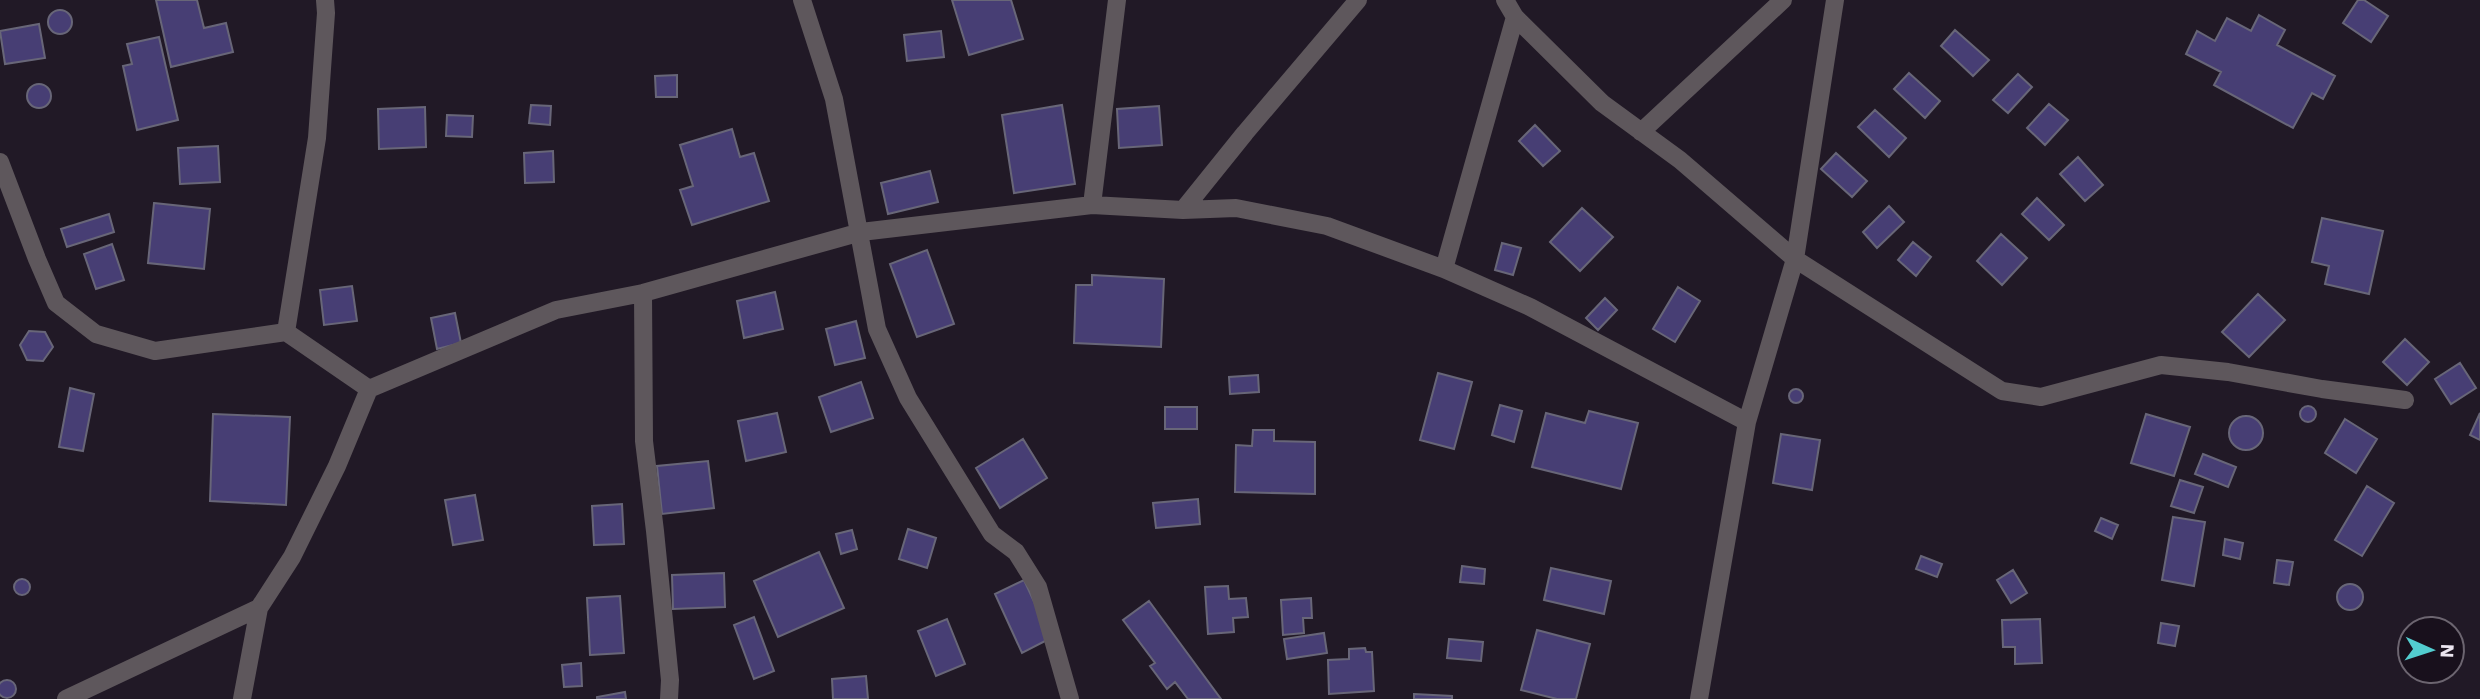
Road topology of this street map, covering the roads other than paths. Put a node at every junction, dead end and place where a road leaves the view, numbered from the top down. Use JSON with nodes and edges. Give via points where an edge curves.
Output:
{"nodes":[{"id":1,"x":325,"y":0,"type":"edge"},
{"id":2,"x":802,"y":0,"type":"edge"},
{"id":3,"x":1117,"y":0,"type":"edge"},
{"id":4,"x":1358,"y":0,"type":"edge"},
{"id":5,"x":1505,"y":0,"type":"edge"},
{"id":6,"x":1783,"y":0,"type":"edge"},
{"id":7,"x":1835,"y":0,"type":"edge"},
{"id":8,"x":1515,"y":17,"type":"junction"},
{"id":9,"x":1641,"y":132,"type":"junction"},
{"id":10,"x":0,"y":162,"type":"edge"},
{"id":11,"x":1092,"y":205,"type":"junction"},
{"id":12,"x":1183,"y":210,"type":"junction"},
{"id":13,"x":861,"y":232,"type":"junction"},
{"id":14,"x":1795,"y":259,"type":"junction"},
{"id":15,"x":1444,"y":269,"type":"junction"},
{"id":16,"x":643,"y":293,"type":"junction"},
{"id":17,"x":286,"y":332,"type":"junction"},
{"id":18,"x":369,"y":389,"type":"junction"},
{"id":19,"x":2405,"y":400,"type":"dead end"},
{"id":20,"x":1747,"y":422,"type":"junction"},
{"id":21,"x":259,"y":608,"type":"junction"},
{"id":22,"x":66,"y":699,"type":"edge"},
{"id":23,"x":242,"y":699,"type":"edge"},
{"id":24,"x":669,"y":699,"type":"edge"},
{"id":25,"x":1070,"y":699,"type":"edge"},
{"id":26,"x":1699,"y":699,"type":"edge"}],
"edges":[{"from":1,"to":17,"type":"street","via":[[317,138]]},
{"from":2,"to":13,"type":"street","via":[[834,100]]},
{"from":3,"to":11,"type":"street"},
{"from":4,"to":12,"type":"street"},
{"from":5,"to":8,"type":"street"},
{"from":6,"to":9,"type":"street"},
{"from":7,"to":14,"type":"street"},
{"from":8,"to":9,"type":"street","via":[[1602,103]]},
{"from":8,"to":15,"type":"street"},
{"from":9,"to":14,"type":"street"},
{"from":10,"to":17,"type":"street","via":[[56,303],[96,334],[155,351]]},
{"from":11,"to":12,"type":"street"},
{"from":11,"to":13,"type":"street"},
{"from":12,"to":15,"type":"street","via":[[1236,208],[1327,226]]},
{"from":13,"to":16,"type":"street"},
{"from":13,"to":25,"type":"street","via":[[877,329],[908,398],[992,534],[1016,552],[1038,587]]},
{"from":14,"to":19,"type":"street","via":[[2002,391],[2041,397],[2161,365]]},
{"from":14,"to":20,"type":"street"},
{"from":15,"to":20,"type":"street","via":[[1531,307]]},
{"from":16,"to":18,"type":"street","via":[[556,310]]},
{"from":16,"to":24,"type":"street","via":[[644,441]]},
{"from":17,"to":18,"type":"street"},
{"from":18,"to":21,"type":"street","via":[[292,557]]},
{"from":20,"to":26,"type":"street"},
{"from":21,"to":22,"type":"street"},
{"from":21,"to":23,"type":"street"}]}
